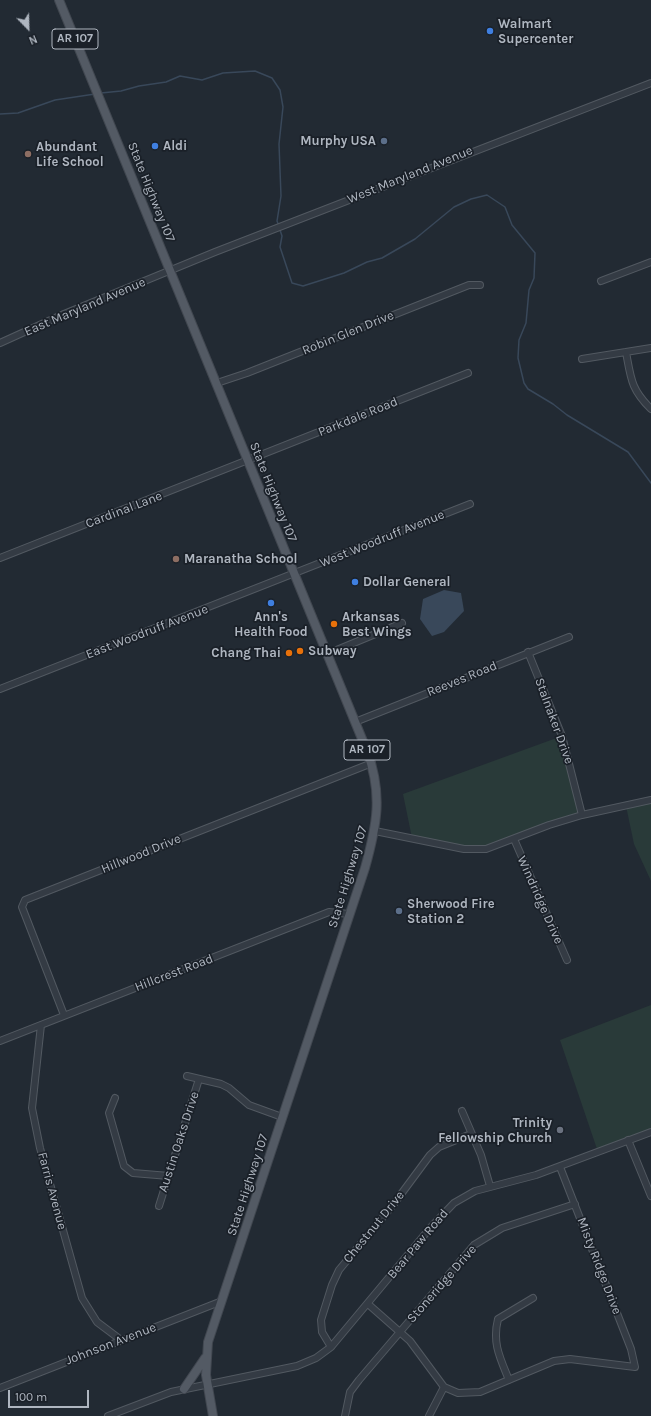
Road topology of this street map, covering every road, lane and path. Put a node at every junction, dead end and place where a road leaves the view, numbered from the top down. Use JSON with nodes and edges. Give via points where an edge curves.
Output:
{"nodes":[{"id":1,"x":60,"y":0,"type":"edge"},
{"id":2,"x":651,"y":83,"type":"edge"},
{"id":3,"x":651,"y":262,"type":"edge"},
{"id":4,"x":170,"y":270,"type":"junction"},
{"id":5,"x":601,"y":281,"type":"dead end"},
{"id":6,"x":480,"y":285,"type":"dead end"},
{"id":7,"x":0,"y":343,"type":"edge"},
{"id":8,"x":651,"y":348,"type":"edge"},
{"id":9,"x":626,"y":352,"type":"junction"},
{"id":10,"x":582,"y":359,"type":"dead end"},
{"id":11,"x":468,"y":373,"type":"dead end"},
{"id":12,"x":217,"y":383,"type":"junction"},
{"id":13,"x":651,"y":409,"type":"edge"},
{"id":14,"x":248,"y":461,"type":"junction"},
{"id":15,"x":470,"y":504,"type":"dead end"},
{"id":16,"x":0,"y":558,"type":"edge"},
{"id":17,"x":294,"y":574,"type":"junction"},
{"id":18,"x":402,"y":623,"type":"dead end"},
{"id":19,"x":569,"y":637,"type":"dead end"},
{"id":20,"x":528,"y":652,"type":"junction"},
{"id":21,"x":327,"y":654,"type":"junction"},
{"id":22,"x":0,"y":689,"type":"edge"},
{"id":23,"x":356,"y":722,"type":"junction"},
{"id":24,"x":372,"y":763,"type":"junction"},
{"id":25,"x":651,"y":800,"type":"edge"},
{"id":26,"x":582,"y":815,"type":"junction"},
{"id":27,"x":375,"y":831,"type":"junction"},
{"id":28,"x":514,"y":839,"type":"junction"},
{"id":29,"x":349,"y":914,"type":"junction"},
{"id":30,"x":567,"y":960,"type":"dead end"},
{"id":31,"x":64,"y":1015,"type":"junction"},
{"id":32,"x":41,"y":1025,"type":"junction"},
{"id":33,"x":0,"y":1041,"type":"edge"},
{"id":34,"x":187,"y":1076,"type":"dead end"},
{"id":35,"x":199,"y":1079,"type":"junction"},
{"id":36,"x":115,"y":1098,"type":"dead end"},
{"id":37,"x":462,"y":1111,"type":"dead end"},
{"id":38,"x":282,"y":1117,"type":"junction"},
{"id":39,"x":651,"y":1132,"type":"edge"},
{"id":40,"x":471,"y":1134,"type":"junction"},
{"id":41,"x":628,"y":1140,"type":"junction"},
{"id":42,"x":560,"y":1167,"type":"junction"},
{"id":43,"x":169,"y":1176,"type":"junction"},
{"id":44,"x":648,"y":1182,"type":"edge"},
{"id":45,"x":490,"y":1186,"type":"junction"},
{"id":46,"x":651,"y":1196,"type":"edge"},
{"id":47,"x":575,"y":1204,"type":"junction"},
{"id":48,"x":159,"y":1206,"type":"dead end"},
{"id":49,"x":533,"y":1298,"type":"dead end"},
{"id":50,"x":222,"y":1301,"type":"junction"},
{"id":51,"x":368,"y":1304,"type":"junction"},
{"id":52,"x":400,"y":1332,"type":"junction"},
{"id":53,"x":120,"y":1340,"type":"junction"},
{"id":54,"x":331,"y":1347,"type":"junction"},
{"id":55,"x":206,"y":1358,"type":"junction"},
{"id":56,"x":508,"y":1380,"type":"junction"},
{"id":57,"x":207,"y":1383,"type":"junction"},
{"id":58,"x":444,"y":1387,"type":"junction"},
{"id":59,"x":0,"y":1388,"type":"edge"},
{"id":60,"x":184,"y":1389,"type":"junction"},
{"id":61,"x":108,"y":1416,"type":"edge"},
{"id":62,"x":213,"y":1416,"type":"edge"},
{"id":63,"x":345,"y":1416,"type":"edge"},
{"id":64,"x":429,"y":1416,"type":"edge"}],
"edges":[{"from":1,"to":4,"type":"main road","name":"State Highway 107","number":"AR 107"},
{"from":2,"to":4,"type":"street","name":"West Maryland Avenue"},
{"from":3,"to":5,"type":"street"},
{"from":4,"to":7,"type":"street","name":"East Maryland Avenue"},
{"from":4,"to":12,"type":"main road","name":"State Highway 107","number":"AR 107"},
{"from":6,"to":12,"type":"street","name":"Robin Glen Drive","via":[[469,285],[254,371]]},
{"from":8,"to":9,"type":"street"},
{"from":9,"to":10,"type":"street"},
{"from":9,"to":13,"type":"street","via":[[632,384]]},
{"from":11,"to":14,"type":"street","name":"Parkdale Road"},
{"from":12,"to":14,"type":"main road","name":"State Highway 107","number":"AR 107"},
{"from":14,"to":16,"type":"street","name":"Cardinal Lane"},
{"from":14,"to":17,"type":"main road","name":"State Highway 107","number":"AR 107"},
{"from":15,"to":17,"type":"street","name":"West Woodruff Avenue"},
{"from":17,"to":21,"type":"main road","name":"State Highway 107","number":"AR 107"},
{"from":17,"to":22,"type":"street","name":"East Woodruff Avenue"},
{"from":18,"to":21,"type":"street"},
{"from":19,"to":20,"type":"street","name":"Reeves Road"},
{"from":20,"to":23,"type":"street","name":"Reeves Road"},
{"from":20,"to":26,"type":"street","name":"Stalnaker Drive","via":[[562,736]]},
{"from":21,"to":23,"type":"main road","name":"State Highway 107","number":"AR 107"},
{"from":23,"to":24,"type":"main road","name":"State Highway 107","number":"AR 107"},
{"from":24,"to":27,"type":"main road","name":"State Highway 107","number":"AR 107","via":[[377,802]]},
{"from":24,"to":31,"type":"street","name":"Hillwood Drive","via":[[25,900],[22,907]]},
{"from":25,"to":26,"type":"street"},
{"from":26,"to":28,"type":"street"},
{"from":27,"to":28,"type":"street","via":[[464,849],[486,849]]},
{"from":27,"to":29,"type":"main road","name":"State Highway 107","number":"AR 107"},
{"from":28,"to":30,"type":"street","name":"Windridge Drive"},
{"from":29,"to":31,"type":"street","name":"Hillcrest Road","via":[[329,912]]},
{"from":29,"to":38,"type":"main road","name":"State Highway 107","number":"AR 107"},
{"from":31,"to":32,"type":"street","name":"Hillcrest Road"},
{"from":32,"to":33,"type":"street","name":"Hillcrest Road"},
{"from":32,"to":53,"type":"street","name":"Farris Avenue","via":[[32,1108],[40,1148],[82,1298],[97,1322]]},
{"from":34,"to":35,"type":"street","name":"Austin Oaks Drive"},
{"from":35,"to":38,"type":"street","name":"Austin Oaks Drive","via":[[221,1084],[249,1105]]},
{"from":35,"to":43,"type":"street","name":"Austin Oaks Drive"},
{"from":36,"to":43,"type":"street","via":[[109,1113],[124,1166],[133,1173]]},
{"from":37,"to":40,"type":"street"},
{"from":38,"to":50,"type":"main road","name":"State Highway 107","number":"AR 107"},
{"from":39,"to":41,"type":"street","name":"Bear Paw Road"},
{"from":40,"to":45,"type":"street","via":[[481,1155]]},
{"from":40,"to":54,"type":"street","name":"Chestnut Drive","via":[[439,1147],[430,1155],[393,1205],[339,1270],[321,1320],[322,1332]]},
{"from":41,"to":42,"type":"street","name":"Bear Paw Road"},
{"from":41,"to":44,"type":"street"},
{"from":42,"to":45,"type":"street","name":"Bear Paw Road","via":[[522,1180]]},
{"from":42,"to":47,"type":"street","name":"Misty Ridge Drive"},
{"from":43,"to":48,"type":"street","name":"Austin Oaks Drive"},
{"from":44,"to":46,"type":"street"},
{"from":45,"to":51,"type":"street","name":"Bear Paw Road","via":[[467,1194],[445,1211]]},
{"from":47,"to":52,"type":"street","name":"Stoneridge Drive","via":[[502,1228],[482,1239],[463,1257]]},
{"from":47,"to":56,"type":"street","name":"Misty Ridge Drive","via":[[631,1349],[635,1367],[562,1360],[541,1365]]},
{"from":49,"to":56,"type":"street","via":[[498,1319],[494,1333]]},
{"from":50,"to":53,"type":"street","name":"Johnson Avenue"},
{"from":50,"to":55,"type":"main road","name":"State Highway 107","number":"AR 107","via":[[208,1342]]},
{"from":51,"to":52,"type":"street"},
{"from":51,"to":54,"type":"street","name":"Bear Paw Road"},
{"from":52,"to":58,"type":"street","via":[[414,1346]]},
{"from":52,"to":63,"type":"street","name":"Stoneridge Drive","via":[[350,1392]]},
{"from":53,"to":59,"type":"street","name":"Johnson Avenue"},
{"from":54,"to":57,"type":"street","name":"Bear Paw Road","via":[[316,1358],[296,1366]]},
{"from":55,"to":57,"type":"main road","name":"State Highway 107","number":"AR 107"},
{"from":55,"to":60,"type":"main road"},
{"from":56,"to":58,"type":"street","via":[[474,1393],[458,1393]]},
{"from":57,"to":60,"type":"street","name":"Bear Paw Road"},
{"from":57,"to":62,"type":"main road","name":"State Highway 107","number":"AR 107"},
{"from":58,"to":64,"type":"street"},
{"from":60,"to":61,"type":"street","name":"Bear Paw Road"}]}
